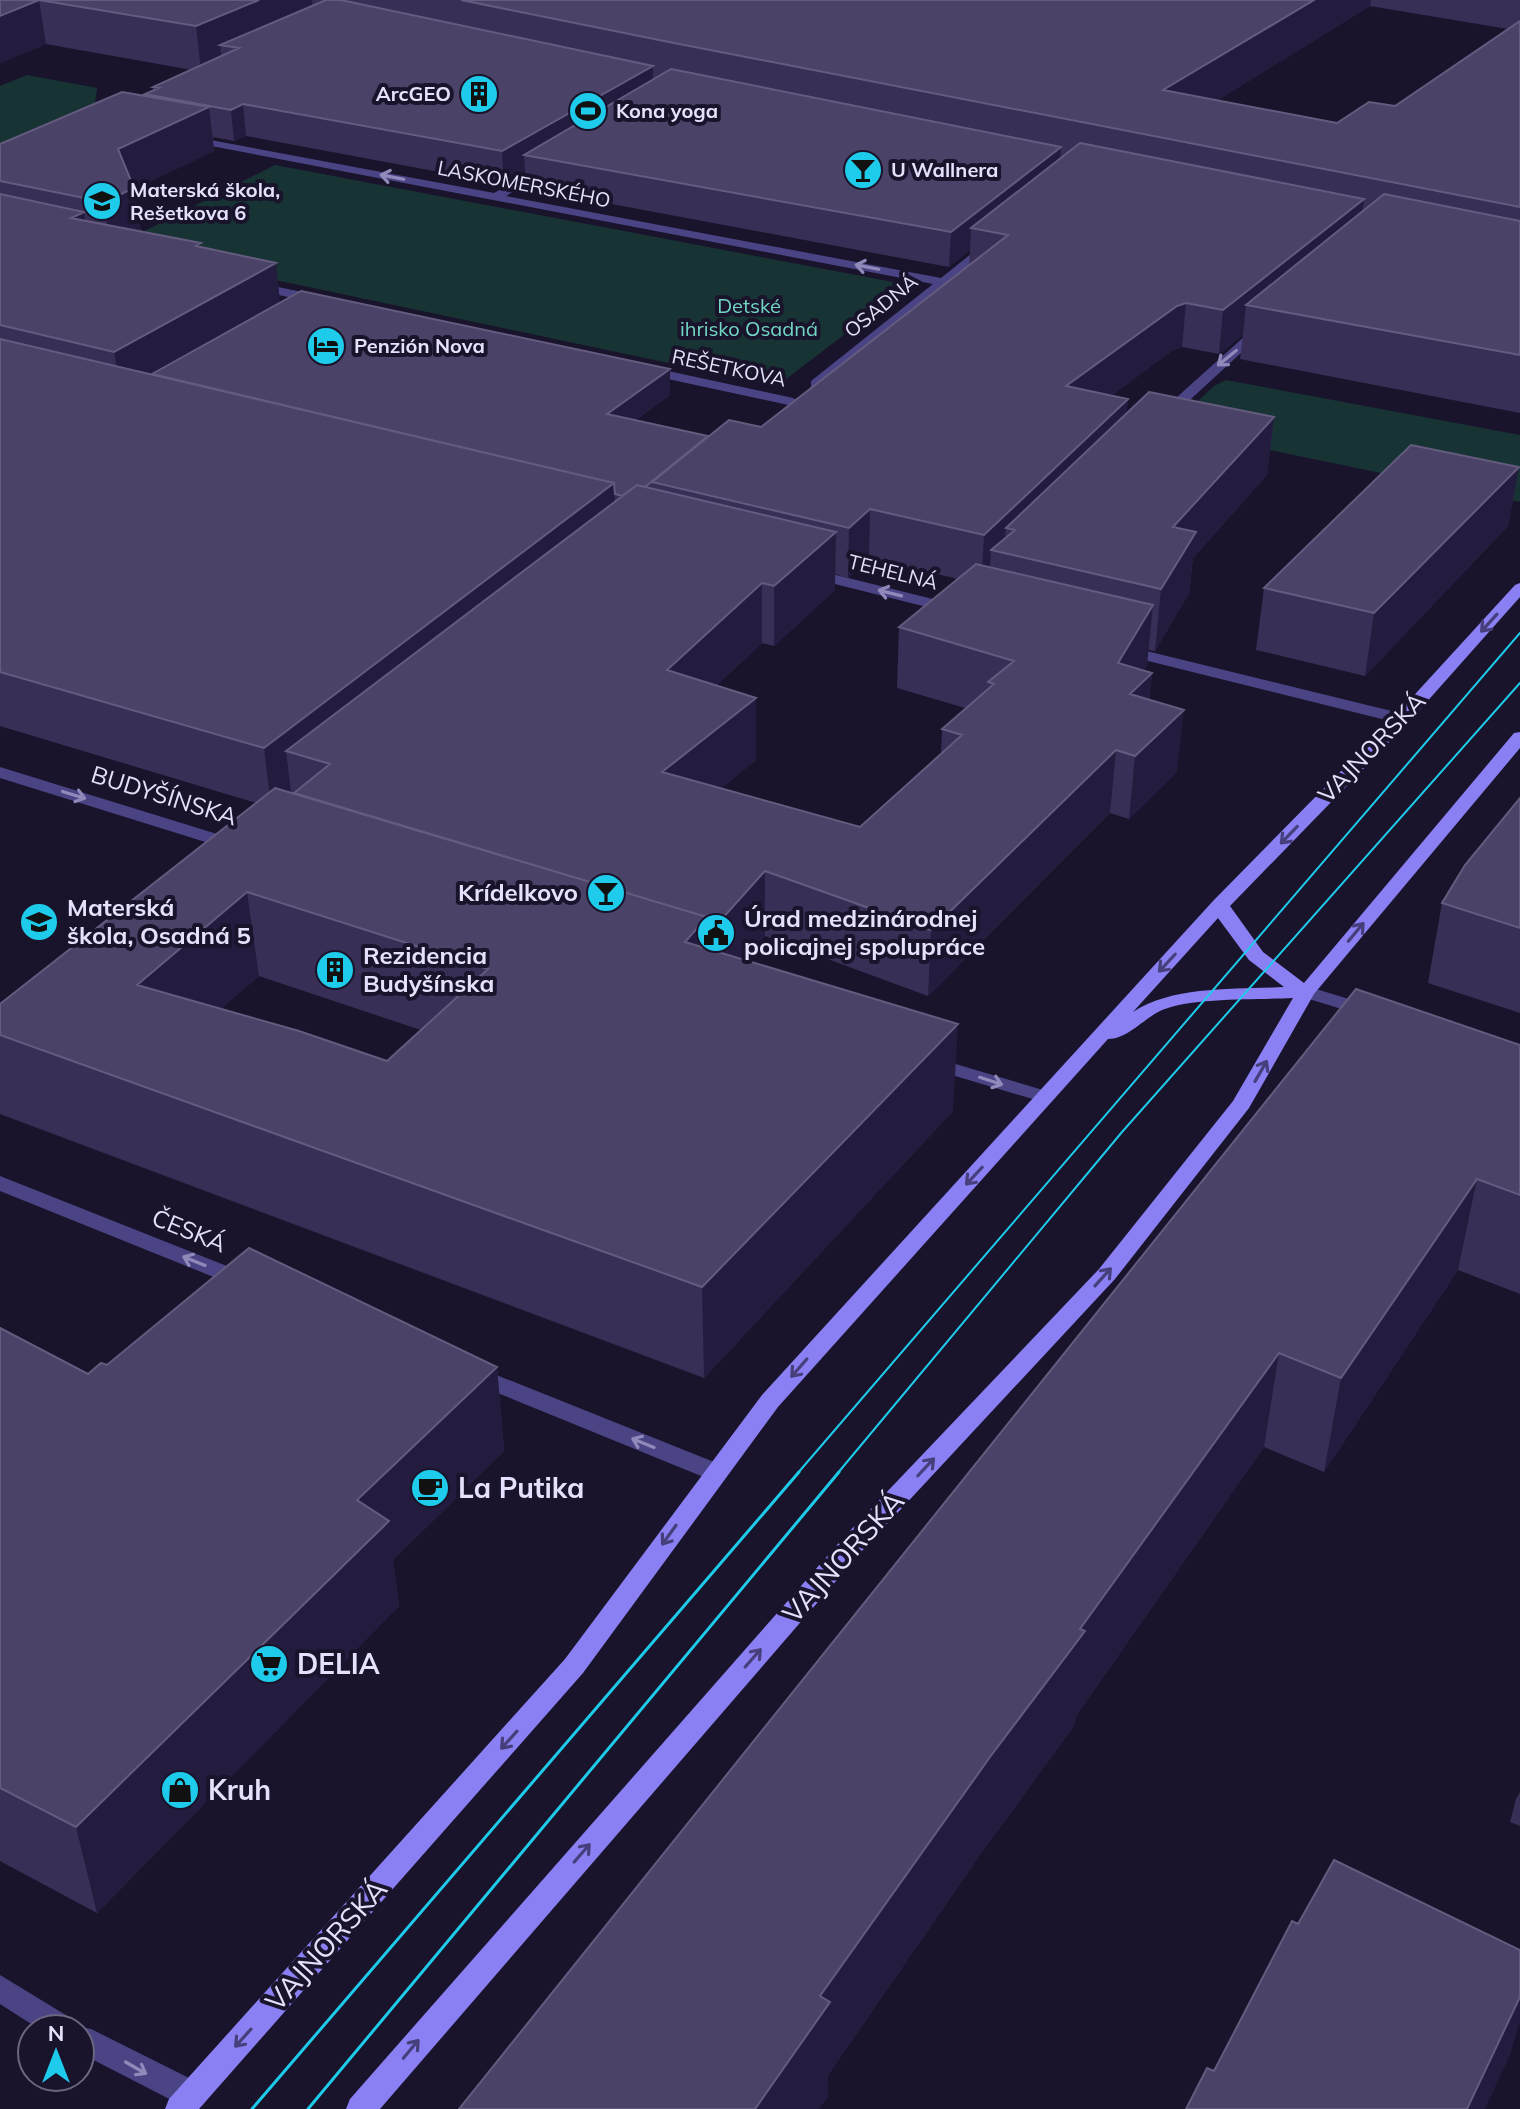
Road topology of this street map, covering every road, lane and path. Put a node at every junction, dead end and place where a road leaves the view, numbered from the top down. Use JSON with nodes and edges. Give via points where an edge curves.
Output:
{"nodes":[{"id":1,"x":176,"y":136,"type":"edge"},
{"id":2,"x":559,"y":159,"type":"edge"},
{"id":3,"x":496,"y":197,"type":"junction"},
{"id":4,"x":1002,"y":235,"type":"edge"},
{"id":5,"x":943,"y":282,"type":"junction"},
{"id":6,"x":241,"y":283,"type":"edge"},
{"id":7,"x":316,"y":299,"type":"junction"},
{"id":8,"x":332,"y":303,"type":"edge"},
{"id":9,"x":292,"y":313,"type":"edge"},
{"id":10,"x":1274,"y":319,"type":"edge"},
{"id":11,"x":634,"y":368,"type":"edge"},
{"id":12,"x":787,"y":407,"type":"joint"},
{"id":13,"x":1147,"y":433,"type":"edge"},
{"id":14,"x":792,"y":569,"type":"edge"},
{"id":15,"x":1520,"y":588,"type":"edge"},
{"id":16,"x":969,"y":609,"type":"edge"},
{"id":17,"x":1105,"y":646,"type":"edge"},
{"id":18,"x":1402,"y":719,"type":"junction"},
{"id":19,"x":1520,"y":737,"type":"edge"},
{"id":20,"x":0,"y":772,"type":"edge"},
{"id":21,"x":220,"y":862,"type":"edge"},
{"id":22,"x":1220,"y":905,"type":"junction"},
{"id":23,"x":1306,"y":992,"type":"junction"},
{"id":24,"x":1382,"y":1015,"type":"edge"},
{"id":25,"x":1089,"y":1048,"type":"junction"},
{"id":26,"x":921,"y":1059,"type":"edge"},
{"id":27,"x":1046,"y":1097,"type":"junction"},
{"id":28,"x":0,"y":1183,"type":"edge"},
{"id":29,"x":263,"y":1289,"type":"edge"},
{"id":30,"x":460,"y":1368,"type":"edge"},
{"id":31,"x":715,"y":1472,"type":"junction"},
{"id":32,"x":0,"y":1988,"type":"edge"},
{"id":33,"x":39,"y":2013,"type":"edge"},
{"id":34,"x":96,"y":2048,"type":"edge"},
{"id":35,"x":186,"y":2102,"type":"edge"},
{"id":36,"x":361,"y":2109,"type":"edge"}],
"edges":[{"from":3,"to":1,"type":"street","name":"LASKOMERSKÉHO","one_way":true},
{"from":2,"to":3,"type":"street"},
{"from":5,"to":3,"type":"street","name":"LASKOMERSKÉHO","one_way":true},
{"from":4,"to":5,"type":"street","name":"OSADNÁ"},
{"from":5,"to":12,"type":"street","name":"OSADNÁ"},
{"from":6,"to":7,"type":"street"},
{"from":7,"to":8,"type":"street"},
{"from":7,"to":9,"type":"street"},
{"from":10,"to":13,"type":"street","one_way":true},
{"from":11,"to":12,"type":"street","name":"REŠETKOVA"},
{"from":16,"to":14,"type":"street","name":"TEHELNÁ","one_way":true},
{"from":15,"to":18,"type":"main road","name":"VAJNORSKÁ","one_way":true},
{"from":17,"to":18,"type":"street"},
{"from":18,"to":22,"type":"main road","name":"VAJNORSKÁ","one_way":true},
{"from":23,"to":19,"type":"main road","name":"VAJNORSKÁ","one_way":true},
{"from":20,"to":21,"type":"street","name":"BUDYŠÍNSKA","one_way":true,"via":[[248,846]]},
{"from":22,"to":23,"type":"main road","via":[[1248,950],[1266,968]]},
{"from":22,"to":25,"type":"main road","name":"VAJNORSKÁ","one_way":true},
{"from":23,"to":24,"type":"street"},
{"from":23,"to":25,"type":"main road","name":"VAJNORSKÁ","via":[[1157,1005]]},
{"from":36,"to":23,"type":"main road","name":"VAJNORSKÁ","one_way":true,"via":[[853,1544],[1107,1274],[1242,1104]]},
{"from":25,"to":27,"type":"main road","name":"VAJNORSKÁ"},
{"from":26,"to":27,"type":"street","one_way":true},
{"from":27,"to":31,"type":"main road","name":"VAJNORSKÁ","one_way":true,"via":[[801,1366]]},
{"from":29,"to":28,"type":"street","name":"ČESKÁ","one_way":true},
{"from":31,"to":30,"type":"street","one_way":true},
{"from":31,"to":35,"type":"main road","name":"VAJNORSKÁ","one_way":true,"via":[[574,1666]]},
{"from":32,"to":33,"type":"street"},
{"from":34,"to":35,"type":"street","one_way":true}]}
